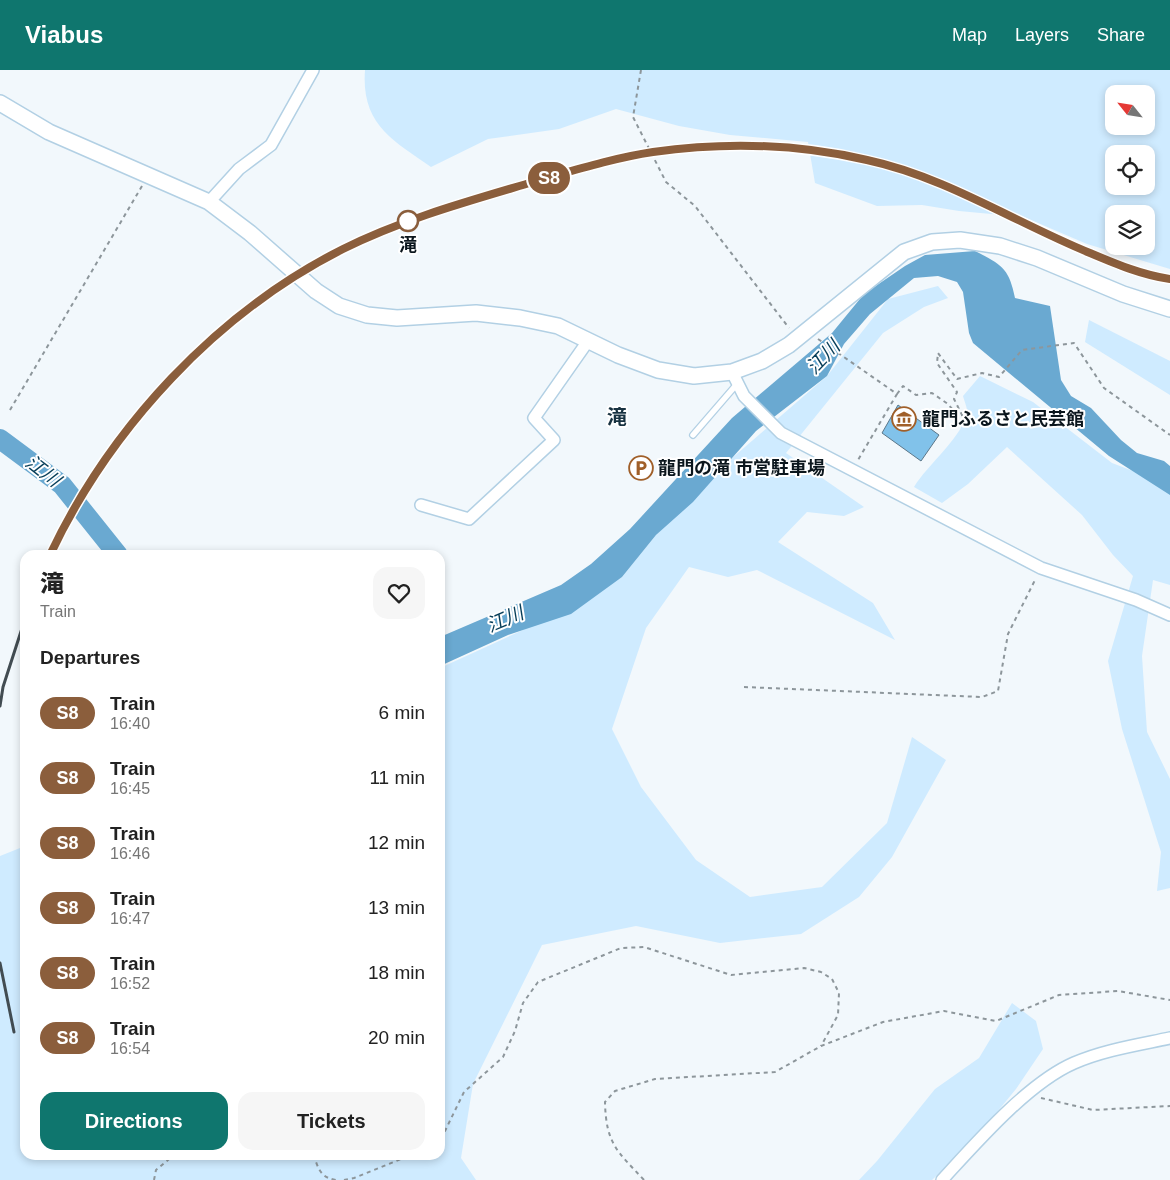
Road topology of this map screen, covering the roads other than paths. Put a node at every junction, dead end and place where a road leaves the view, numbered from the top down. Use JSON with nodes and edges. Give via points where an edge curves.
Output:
{"nodes":[{"id":1,"x":313,"y":70,"type":"edge"},
{"id":2,"x":0,"y":103,"type":"edge"},
{"id":3,"x":208,"y":202,"type":"junction"},
{"id":4,"x":1170,"y":309,"type":"edge"},
{"id":5,"x":588,"y":341,"type":"junction"},
{"id":6,"x":735,"y":378,"type":"junction"},
{"id":7,"x":693,"y":435,"type":"dead end"},
{"id":8,"x":421,"y":505,"type":"dead end"},
{"id":9,"x":1170,"y":615,"type":"edge"},
{"id":10,"x":1170,"y":1038,"type":"edge"},
{"id":11,"x":942,"y":1180,"type":"edge"}],
"edges":[{"from":1,"to":3,"type":"street","via":[[271,145],[239,169]]},
{"from":2,"to":3,"type":"street","via":[[49,132]]},
{"from":3,"to":5,"type":"street","via":[[257,238],[316,292],[339,306],[367,315],[397,318],[476,312],[520,318],[558,326]]},
{"from":4,"to":6,"type":"street","via":[[1000,246],[960,240],[932,242],[904,252],[796,339]]},
{"from":5,"to":6,"type":"street","via":[[658,370]]},
{"from":5,"to":8,"type":"street","via":[[534,418],[554,440],[469,519]]},
{"from":6,"to":7,"type":"lane"},
{"from":6,"to":9,"type":"street","via":[[744,396],[781,433],[1041,568]]},
{"from":10,"to":11,"type":"street","via":[[1101,1053],[1072,1064],[1029,1093]]}]}
